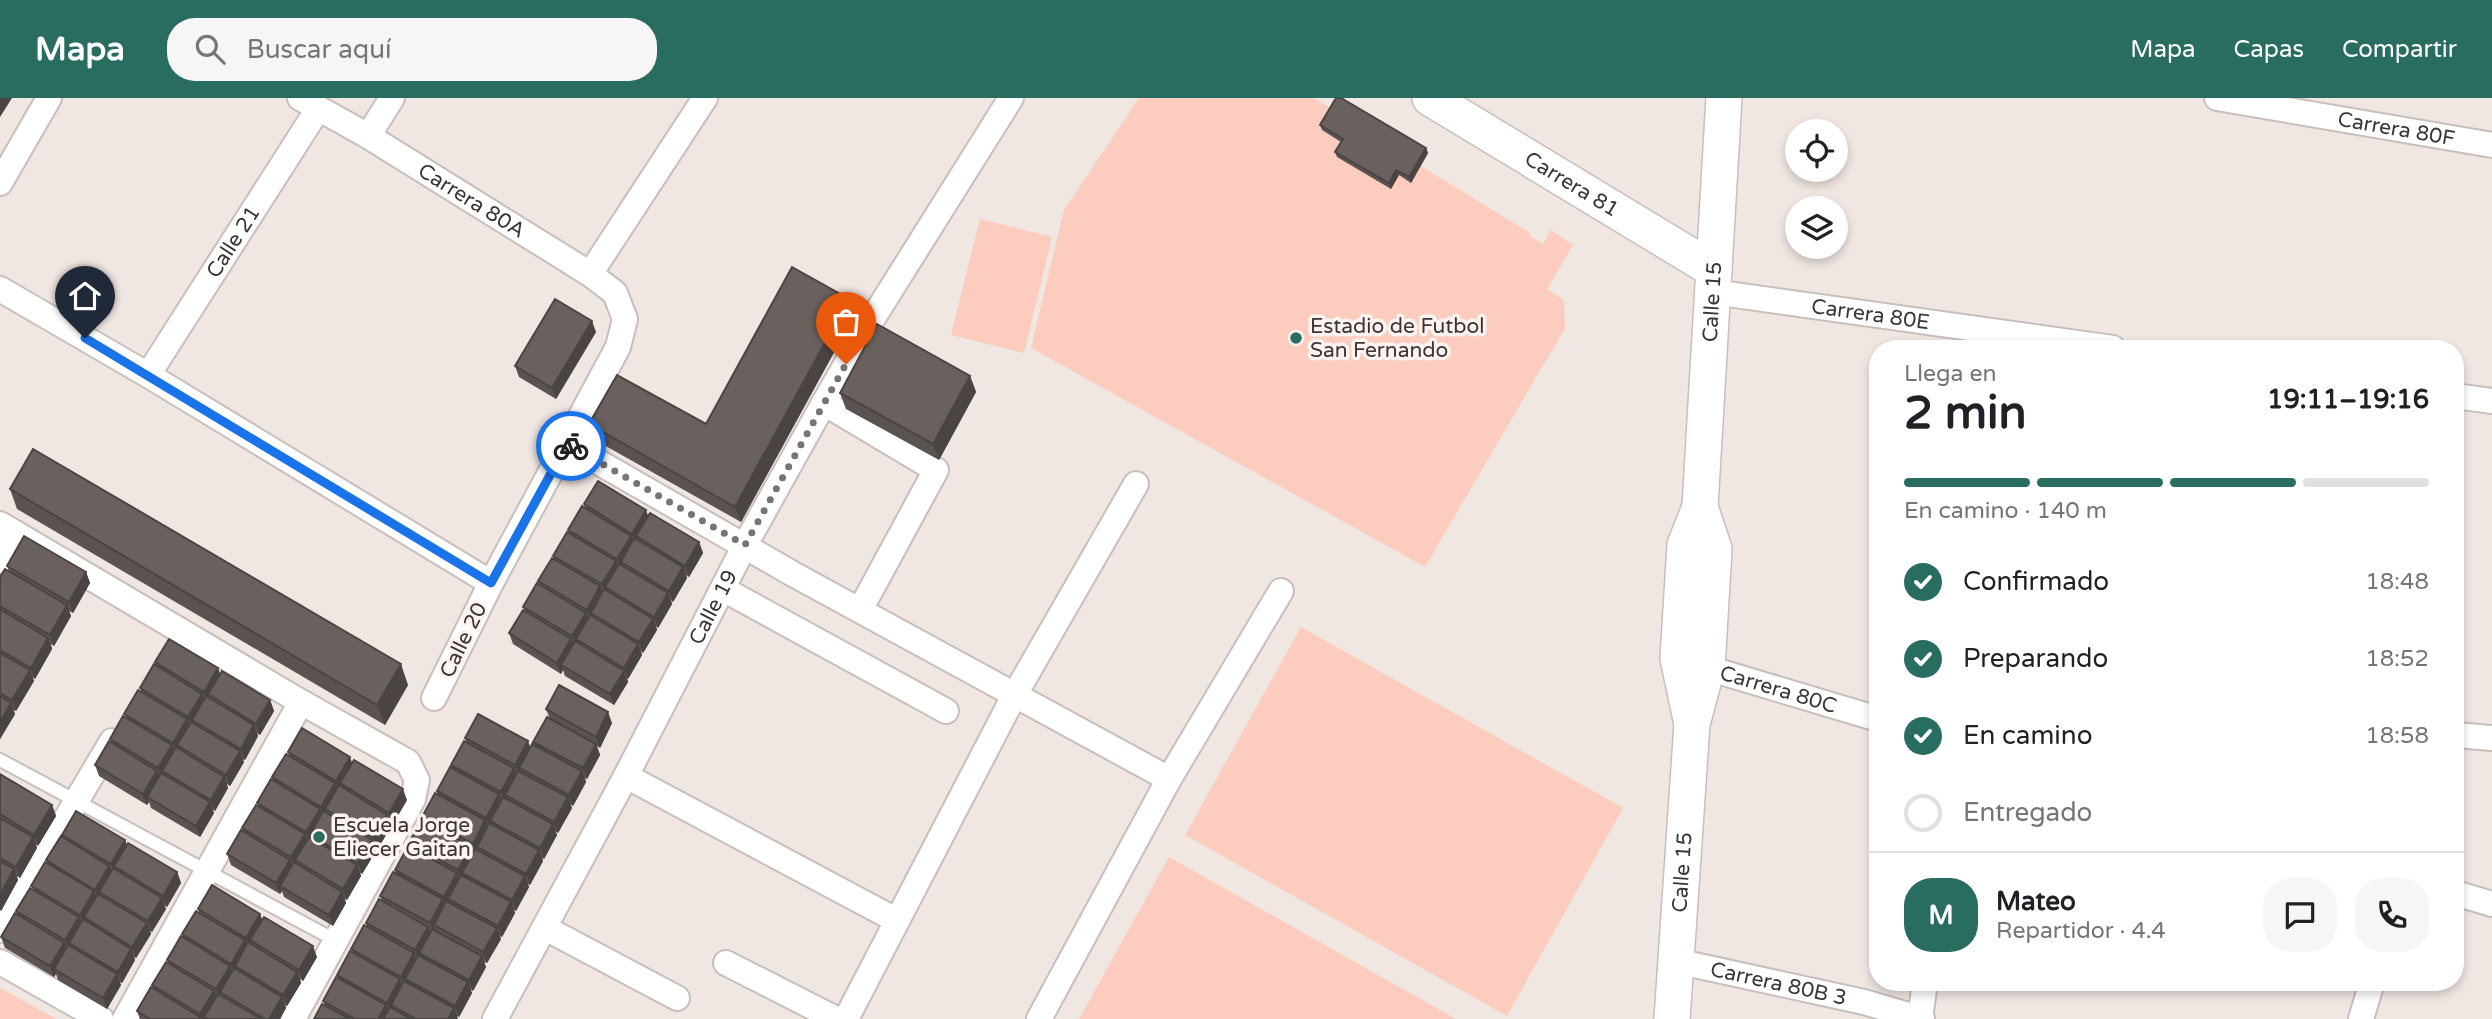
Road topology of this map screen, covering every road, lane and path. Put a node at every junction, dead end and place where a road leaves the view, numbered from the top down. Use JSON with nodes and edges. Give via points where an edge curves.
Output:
{"nodes":[{"id":1,"x":49,"y":98,"type":"edge"},
{"id":2,"x":392,"y":98,"type":"edge"},
{"id":3,"x":705,"y":98,"type":"edge"},
{"id":4,"x":1012,"y":98,"type":"edge"},
{"id":5,"x":1430,"y":98,"type":"edge"},
{"id":6,"x":1724,"y":98,"type":"edge"},
{"id":7,"x":2217,"y":98,"type":"edge"},
{"id":8,"x":309,"y":103,"type":"edge"},
{"id":9,"x":368,"y":136,"type":"junction"},
{"id":10,"x":2492,"y":145,"type":"edge"},
{"id":11,"x":0,"y":183,"type":"edge"},
{"id":12,"x":590,"y":274,"type":"junction"},
{"id":13,"x":1713,"y":281,"type":"junction"},
{"id":14,"x":0,"y":289,"type":"edge"},
{"id":15,"x":625,"y":319,"type":"joint"},
{"id":16,"x":1976,"y":339,"type":"edge"},
{"id":17,"x":148,"y":374,"type":"junction"},
{"id":18,"x":2464,"y":397,"type":"edge"},
{"id":19,"x":2492,"y":401,"type":"edge"},
{"id":20,"x":824,"y":403,"type":"junction"},
{"id":21,"x":567,"y":444,"type":"junction"},
{"id":22,"x":1136,"y":484,"type":"dead end"},
{"id":23,"x":9,"y":529,"type":"edge"},
{"id":24,"x":745,"y":545,"type":"junction"},
{"id":25,"x":0,"y":561,"type":"edge"},
{"id":26,"x":491,"y":583,"type":"junction"},
{"id":27,"x":723,"y":589,"type":"junction"},
{"id":28,"x":1281,"y":590,"type":"dead end"},
{"id":29,"x":860,"y":610,"type":"junction"},
{"id":30,"x":177,"y":629,"type":"junction"},
{"id":31,"x":164,"y":652,"type":"edge"},
{"id":32,"x":1692,"y":663,"type":"junction"},
{"id":33,"x":1014,"y":695,"type":"junction"},
{"id":34,"x":434,"y":698,"type":"dead end"},
{"id":35,"x":301,"y":702,"type":"junction"},
{"id":36,"x":946,"y":711,"type":"dead end"},
{"id":37,"x":1869,"y":716,"type":"edge"},
{"id":38,"x":123,"y":721,"type":"edge"},
{"id":39,"x":2464,"y":736,"type":"edge"},
{"id":40,"x":2492,"y":738,"type":"edge"},
{"id":41,"x":0,"y":760,"type":"edge"},
{"id":42,"x":626,"y":776,"type":"junction"},
{"id":43,"x":1169,"y":779,"type":"junction"},
{"id":44,"x":76,"y":801,"type":"junction"},
{"id":45,"x":205,"y":871,"type":"junction"},
{"id":46,"x":2464,"y":896,"type":"edge"},
{"id":47,"x":2492,"y":904,"type":"edge"},
{"id":48,"x":896,"y":920,"type":"junction"},
{"id":49,"x":545,"y":928,"type":"junction"},
{"id":50,"x":0,"y":930,"type":"edge"},
{"id":51,"x":335,"y":940,"type":"junction"},
{"id":52,"x":1676,"y":961,"type":"junction"},
{"id":53,"x":0,"y":962,"type":"edge"},
{"id":54,"x":726,"y":963,"type":"dead end"},
{"id":55,"x":1924,"y":991,"type":"edge"},
{"id":56,"x":2369,"y":991,"type":"edge"},
{"id":57,"x":677,"y":998,"type":"dead end"},
{"id":58,"x":101,"y":1019,"type":"edge"},
{"id":59,"x":125,"y":1019,"type":"edge"},
{"id":60,"x":293,"y":1019,"type":"edge"},
{"id":61,"x":495,"y":1019,"type":"edge"},
{"id":62,"x":836,"y":1019,"type":"edge"},
{"id":63,"x":846,"y":1019,"type":"edge"},
{"id":64,"x":1039,"y":1019,"type":"edge"},
{"id":65,"x":1672,"y":1019,"type":"edge"},
{"id":66,"x":1921,"y":1019,"type":"edge"},
{"id":67,"x":2361,"y":1019,"type":"edge"}],
"edges":[{"from":1,"to":11,"type":"street"},
{"from":2,"to":9,"type":"street"},
{"from":3,"to":12,"type":"street"},
{"from":4,"to":20,"type":"street","name":"Calle 19"},
{"from":5,"to":13,"type":"street","name":"Carrera 81"},
{"from":6,"to":13,"type":"street","name":"Calle 15"},
{"from":7,"to":10,"type":"street","name":"Carrera 80F"},
{"from":8,"to":9,"type":"street","name":"Carrera 80A"},
{"from":8,"to":17,"type":"street","name":"Calle 21"},
{"from":9,"to":12,"type":"street","name":"Carrera 80A"},
{"from":12,"to":15,"type":"street","name":"Carrera 80A","via":[[615,293]]},
{"from":13,"to":16,"type":"street","name":"Carrera 80E"},
{"from":13,"to":32,"type":"street","name":"Calle 15","via":[[1700,507],[1714,549]]},
{"from":14,"to":17,"type":"street"},
{"from":15,"to":21,"type":"street","name":"Calle 20","via":[[618,347]]},
{"from":17,"to":26,"type":"street"},
{"from":18,"to":19,"type":"street"},
{"from":20,"to":24,"type":"street","name":"Calle 19"},
{"from":20,"to":29,"type":"street","via":[[936,470]]},
{"from":21,"to":24,"type":"street"},
{"from":21,"to":26,"type":"street","name":"Calle 20"},
{"from":22,"to":33,"type":"street"},
{"from":23,"to":25,"type":"street"},
{"from":23,"to":30,"type":"street"},
{"from":24,"to":27,"type":"street","name":"Calle 19"},
{"from":24,"to":29,"type":"street"},
{"from":26,"to":34,"type":"street","name":"Calle 20"},
{"from":27,"to":36,"type":"street"},
{"from":27,"to":42,"type":"street","name":"Calle 19"},
{"from":28,"to":43,"type":"street"},
{"from":29,"to":33,"type":"street"},
{"from":30,"to":31,"type":"street"},
{"from":30,"to":35,"type":"street"},
{"from":32,"to":37,"type":"street","name":"Carrera 80C"},
{"from":32,"to":52,"type":"street","name":"Calle 15"},
{"from":33,"to":43,"type":"street"},
{"from":33,"to":48,"type":"street"},
{"from":35,"to":45,"type":"street"},
{"from":35,"to":51,"type":"street","via":[[408,762],[417,780],[413,799]]},
{"from":38,"to":44,"type":"street"},
{"from":39,"to":40,"type":"street"},
{"from":41,"to":44,"type":"lane"},
{"from":42,"to":48,"type":"street"},
{"from":42,"to":49,"type":"street","name":"Calle 19"},
{"from":43,"to":64,"type":"street"},
{"from":44,"to":45,"type":"lane"},
{"from":44,"to":50,"type":"street"},
{"from":45,"to":51,"type":"lane"},
{"from":45,"to":59,"type":"street"},
{"from":46,"to":47,"type":"street"},
{"from":48,"to":63,"type":"street"},
{"from":49,"to":57,"type":"street"},
{"from":49,"to":61,"type":"street","name":"Calle 19"},
{"from":51,"to":60,"type":"street"},
{"from":52,"to":65,"type":"street","name":"Calle 15"},
{"from":52,"to":66,"type":"street","name":"Carrera 80B 3"},
{"from":53,"to":58,"type":"street"},
{"from":54,"to":62,"type":"street"},
{"from":55,"to":66,"type":"street"},
{"from":56,"to":67,"type":"street"}]}
